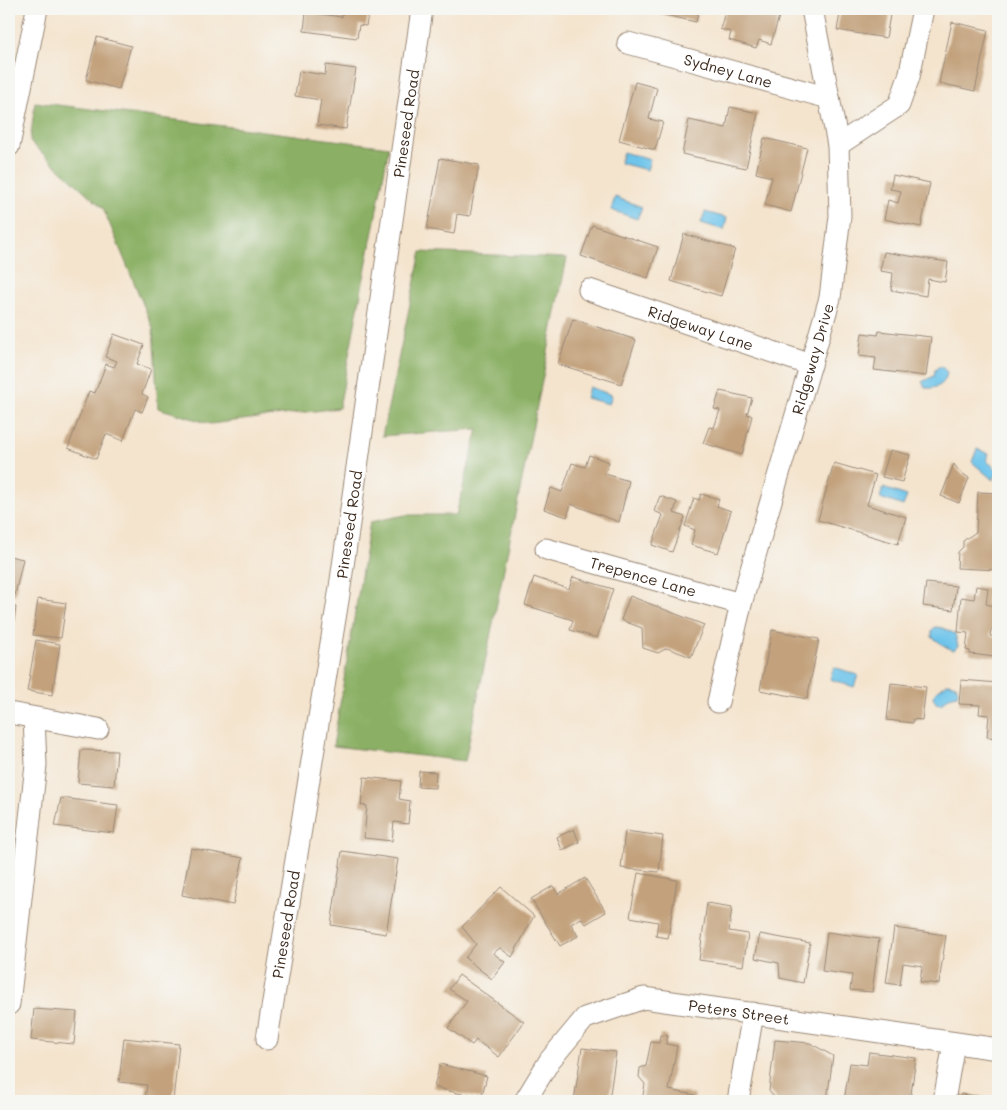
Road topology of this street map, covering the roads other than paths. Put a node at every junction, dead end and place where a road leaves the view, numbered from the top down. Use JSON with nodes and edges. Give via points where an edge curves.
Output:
{"nodes":[{"id":1,"x":37,"y":9,"type":"edge"},
{"id":2,"x":422,"y":9,"type":"edge"},
{"id":3,"x":812,"y":9,"type":"edge"},
{"id":4,"x":923,"y":9,"type":"edge"},
{"id":5,"x":628,"y":43,"type":"dead end"},
{"id":6,"x":829,"y":98,"type":"junction"},
{"id":7,"x":838,"y":144,"type":"junction"},
{"id":8,"x":9,"y":146,"type":"edge"},
{"id":9,"x":589,"y":290,"type":"dead end"},
{"id":10,"x":811,"y":366,"type":"junction"},
{"id":11,"x":546,"y":549,"type":"dead end"},
{"id":12,"x":741,"y":604,"type":"junction"},
{"id":13,"x":718,"y":702,"type":"dead end"},
{"id":14,"x":9,"y":713,"type":"edge"},
{"id":15,"x":34,"y":718,"type":"junction"},
{"id":16,"x":98,"y":729,"type":"dead end"},
{"id":17,"x":9,"y":1004,"type":"edge"},
{"id":18,"x":753,"y":1013,"type":"junction"},
{"id":19,"x":267,"y":1039,"type":"dead end"},
{"id":20,"x":954,"y":1042,"type":"junction"},
{"id":21,"x":998,"y":1049,"type":"edge"},
{"id":22,"x":525,"y":1101,"type":"edge"},
{"id":23,"x":738,"y":1101,"type":"edge"},
{"id":24,"x":944,"y":1101,"type":"edge"}],
"edges":[{"from":1,"to":8,"type":"street"},
{"from":2,"to":19,"type":"street","name":"Pineseed Road","via":[[339,594]]},
{"from":3,"to":6,"type":"street","name":"Ridgeway Drive"},
{"from":4,"to":7,"type":"street","via":[[909,77],[899,104]]},
{"from":5,"to":6,"type":"street","name":"Sydney Lane"},
{"from":6,"to":7,"type":"street","name":"Ridgeway Drive"},
{"from":7,"to":10,"type":"street","name":"Ridgeway Drive","via":[[840,216],[830,298]]},
{"from":9,"to":10,"type":"street","name":"Ridgeway Lane"},
{"from":10,"to":12,"type":"street","name":"Ridgeway Drive"},
{"from":11,"to":12,"type":"street","name":"Trepence Lane"},
{"from":12,"to":13,"type":"street","name":"Ridgeway Drive"},
{"from":14,"to":15,"type":"street"},
{"from":15,"to":16,"type":"street"},
{"from":15,"to":17,"type":"street","via":[[36,765]]},
{"from":18,"to":20,"type":"street","name":"Peters Street"},
{"from":18,"to":22,"type":"street","name":"Peters Street","via":[[644,998],[585,1018],[550,1060]]},
{"from":18,"to":23,"type":"street"},
{"from":20,"to":21,"type":"street","name":"Peters Street"},
{"from":20,"to":24,"type":"street"}]}
